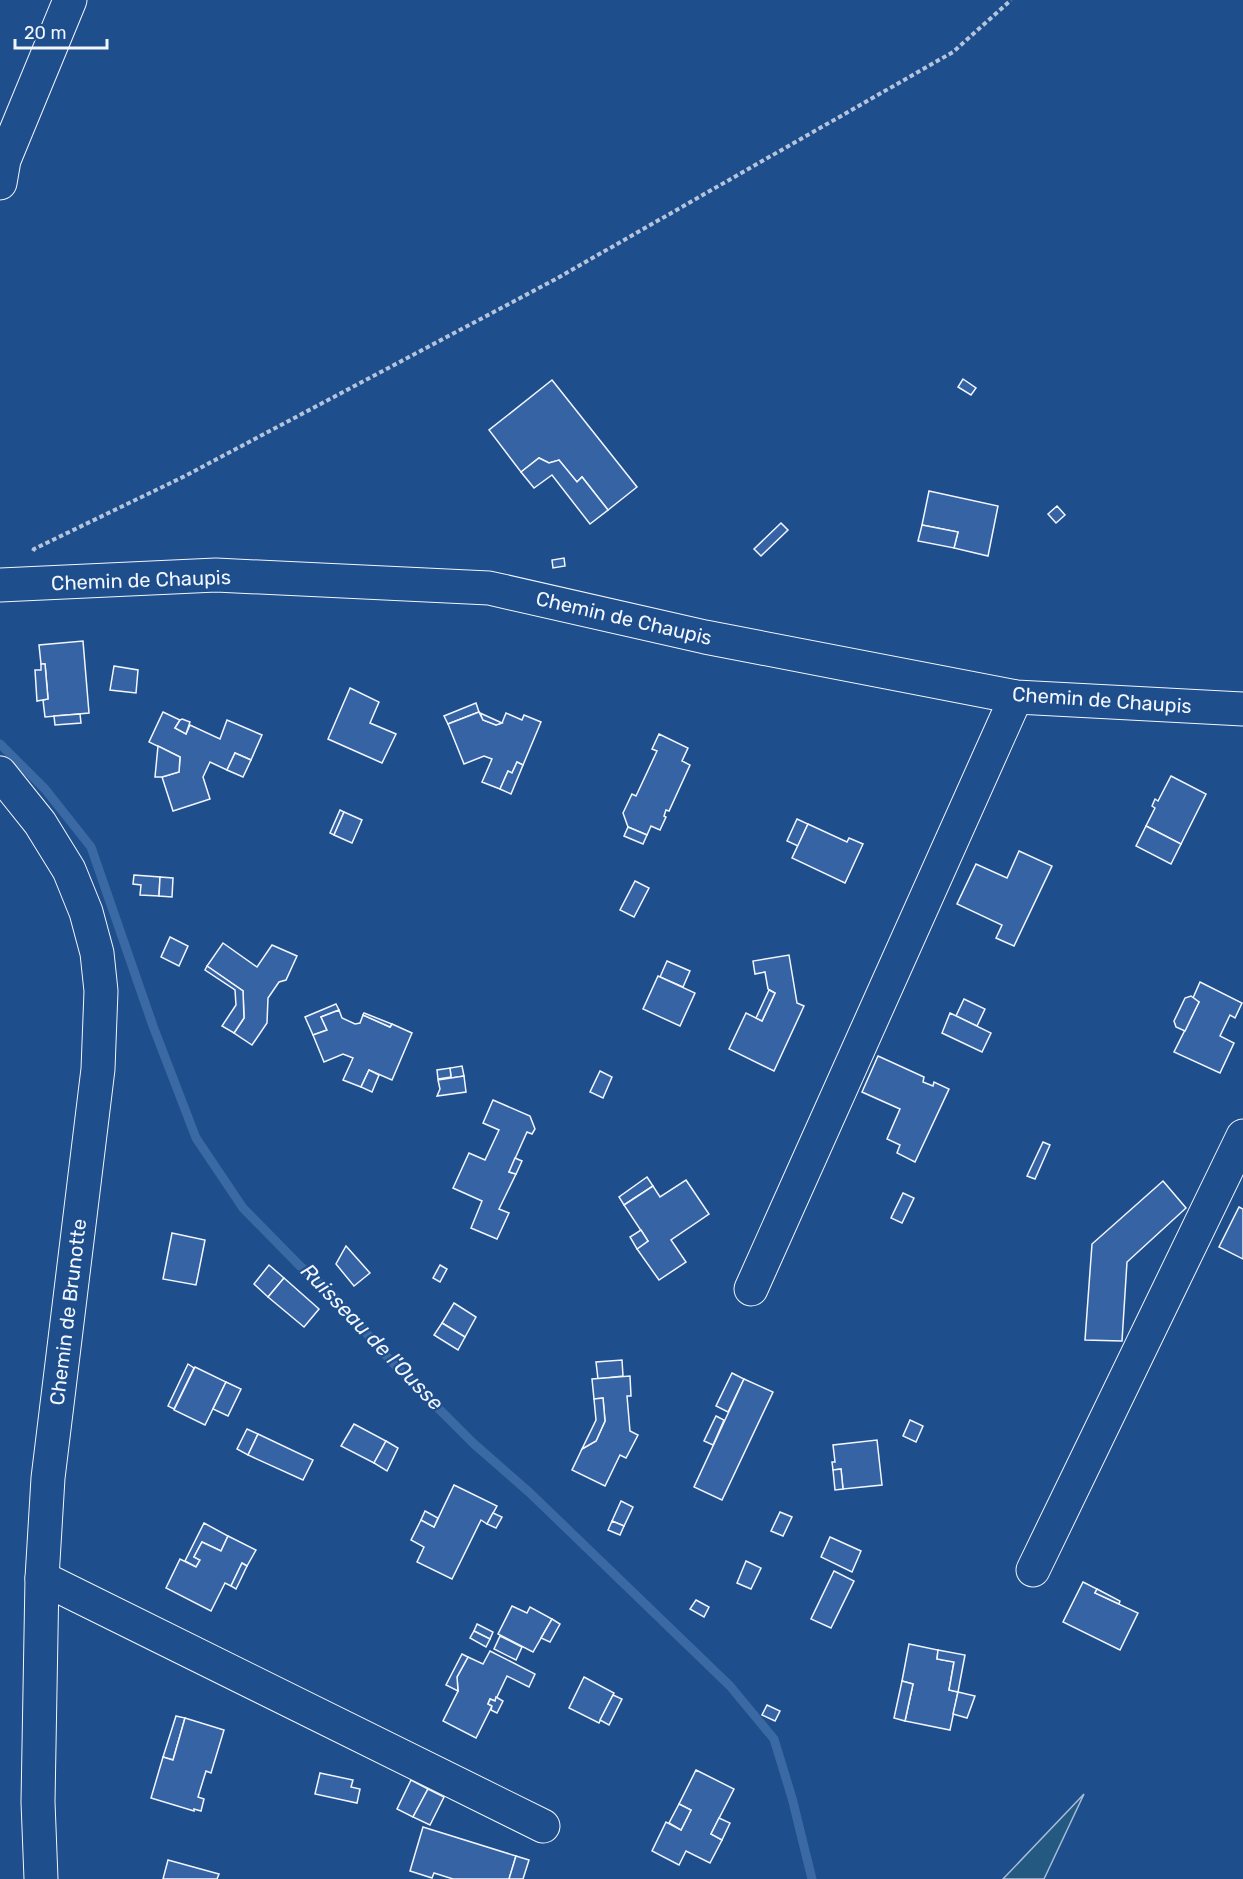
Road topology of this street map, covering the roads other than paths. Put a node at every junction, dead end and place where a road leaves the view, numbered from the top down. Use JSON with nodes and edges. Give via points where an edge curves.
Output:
{"nodes":[{"id":1,"x":70,"y":0,"type":"edge"},
{"id":2,"x":0,"y":183,"type":"edge"},
{"id":3,"x":8,"y":585,"type":"edge"},
{"id":4,"x":1016,"y":697,"type":"junction"},
{"id":5,"x":1243,"y":709,"type":"edge"},
{"id":6,"x":0,"y":773,"type":"edge"},
{"id":7,"x":1243,"y":1136,"type":"edge"},
{"id":8,"x":751,"y":1288,"type":"dead end"},
{"id":9,"x":1033,"y":1570,"type":"dead end"},
{"id":10,"x":42,"y":1578,"type":"junction"},
{"id":11,"x":543,"y":1826,"type":"dead end"},
{"id":12,"x":41,"y":1879,"type":"edge"}],
"edges":[{"from":1,"to":2,"type":"street","via":[[3,160]]},
{"from":3,"to":4,"type":"street","name":"Chemin de Chaupis","via":[[216,575],[489,588],[705,637]]},
{"from":4,"to":5,"type":"street","name":"Chemin de Chaupis"},
{"from":4,"to":8,"type":"street"},
{"from":6,"to":10,"type":"street","name":"Chemin de Brunotte","via":[[40,823],[69,870],[97,953],[101,992],[98,1069],[48,1478]]},
{"from":7,"to":9,"type":"street"},
{"from":10,"to":11,"type":"street"},
{"from":10,"to":12,"type":"street","name":"Chemin de Brunotte","via":[[38,1802]]}]}
